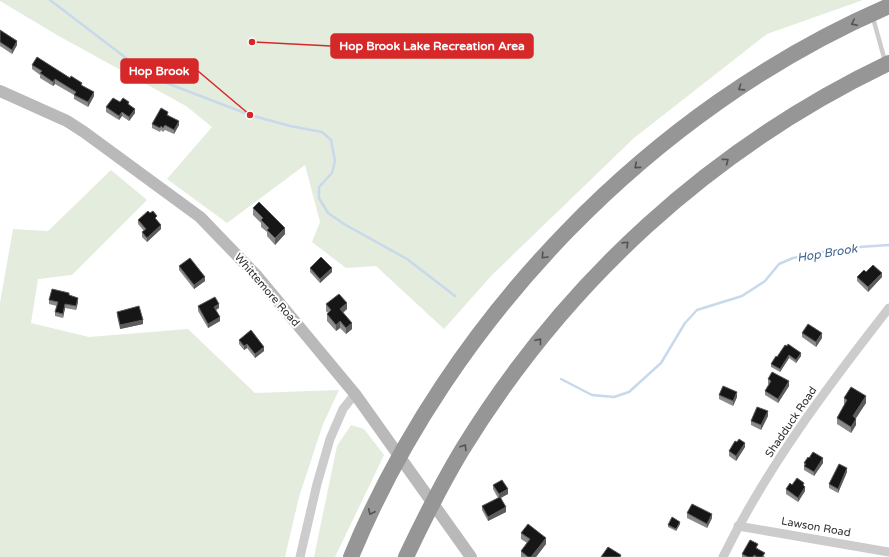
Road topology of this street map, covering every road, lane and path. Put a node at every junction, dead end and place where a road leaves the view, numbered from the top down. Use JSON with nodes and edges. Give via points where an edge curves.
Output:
{"nodes":[{"id":1,"x":889,"y":6,"type":"edge"},
{"id":2,"x":872,"y":14,"type":"junction"},
{"id":3,"x":887,"y":64,"type":"edge"},
{"id":4,"x":0,"y":91,"type":"edge"},
{"id":5,"x":889,"y":308,"type":"edge"},
{"id":6,"x":355,"y":394,"type":"junction"},
{"id":7,"x":738,"y":526,"type":"junction"},
{"id":8,"x":889,"y":552,"type":"edge"},
{"id":9,"x":300,"y":557,"type":"edge"},
{"id":10,"x":351,"y":557,"type":"edge"},
{"id":11,"x":406,"y":557,"type":"edge"},
{"id":12,"x":471,"y":557,"type":"edge"},
{"id":13,"x":723,"y":557,"type":"edge"}],
"edges":[{"from":1,"to":2,"type":"highway"},
{"from":2,"to":3,"type":"lane"},
{"from":2,"to":10,"type":"highway","one_way":true,"via":[[808,46],[735,92],[668,141],[601,198],[542,258],[509,296],[429,406],[388,478]]},
{"from":11,"to":3,"type":"highway","one_way":true,"via":[[445,480],[480,422],[527,356],[580,291],[637,234],[699,181],[763,134],[834,91]]},
{"from":4,"to":6,"type":"main road","name":"Whittemore Road","via":[[67,121],[200,217],[257,276]]},
{"from":5,"to":7,"type":"street","name":"Shadduck Road","via":[[788,444]]},
{"from":6,"to":9,"type":"street","via":[[343,409],[330,438]]},
{"from":6,"to":12,"type":"main road","name":"Whittemore Road"},
{"from":7,"to":8,"type":"street","name":"Lawson Road"},
{"from":7,"to":13,"type":"street","name":"Shadduck Road"}]}
